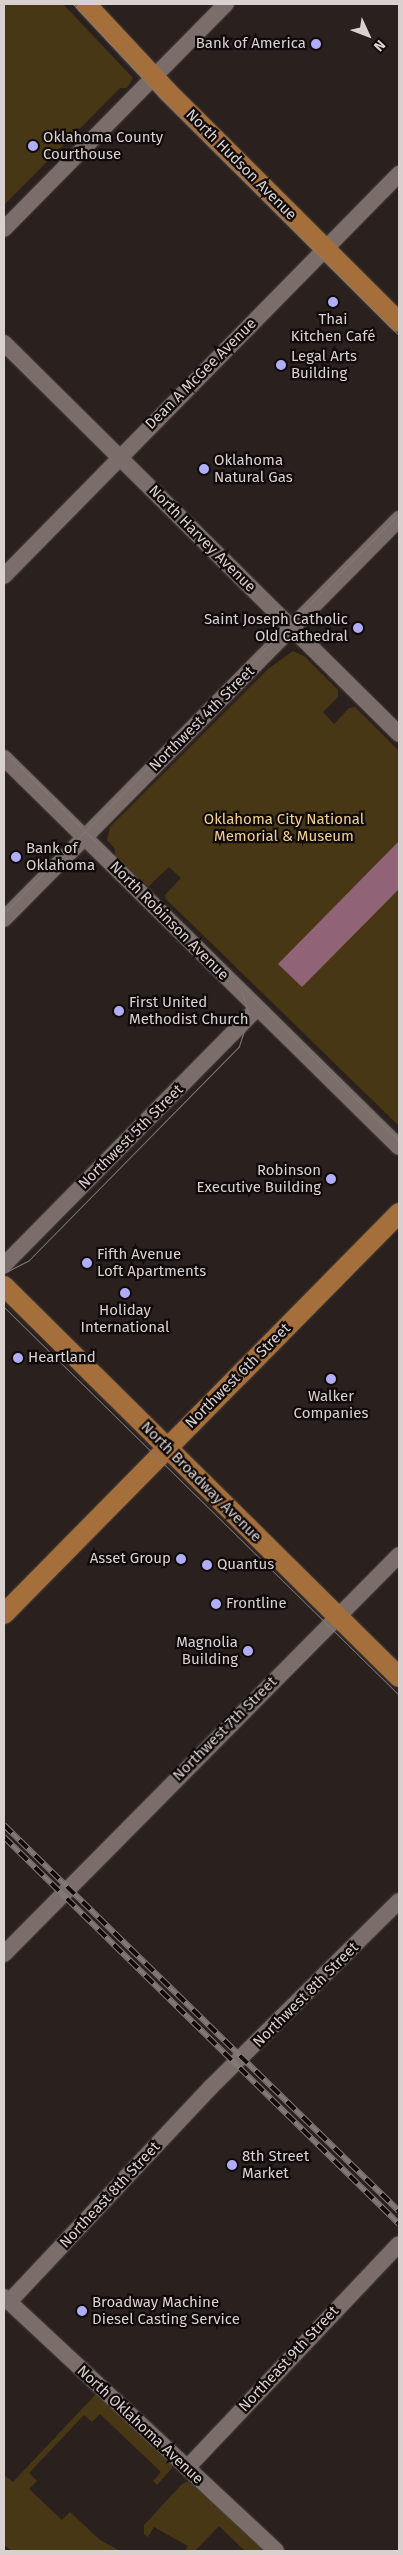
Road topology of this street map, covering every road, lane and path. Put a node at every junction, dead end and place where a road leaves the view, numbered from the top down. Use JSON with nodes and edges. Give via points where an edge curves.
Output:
{"nodes":[{"id":1,"x":86,"y":4,"type":"edge"},
{"id":2,"x":226,"y":4,"type":"edge"},
{"id":3,"x":153,"y":76,"type":"junction"},
{"id":4,"x":399,"y":174,"type":"edge"},
{"id":5,"x":4,"y":230,"type":"edge"},
{"id":6,"x":325,"y":249,"type":"junction"},
{"id":7,"x":399,"y":322,"type":"edge"},
{"id":8,"x":4,"y":343,"type":"edge"},
{"id":9,"x":119,"y":457,"type":"junction"},
{"id":10,"x":399,"y":519,"type":"edge"},
{"id":11,"x":4,"y":576,"type":"edge"},
{"id":12,"x":292,"y":628,"type":"junction"},
{"id":13,"x":399,"y":734,"type":"edge"},
{"id":14,"x":4,"y":758,"type":"edge"},
{"id":15,"x":85,"y":838,"type":"junction"},
{"id":16,"x":4,"y":919,"type":"edge"},
{"id":17,"x":257,"y":1008,"type":"junction"},
{"id":18,"x":399,"y":1147,"type":"edge"},
{"id":19,"x":399,"y":1213,"type":"edge"},
{"id":20,"x":4,"y":1265,"type":"edge"},
{"id":21,"x":4,"y":1286,"type":"edge"},
{"id":22,"x":167,"y":1447,"type":"junction"},
{"id":23,"x":399,"y":1555,"type":"edge"},
{"id":24,"x":7,"y":1609,"type":"edge"},
{"id":25,"x":338,"y":1617,"type":"junction"},
{"id":26,"x":399,"y":1677,"type":"edge"},
{"id":27,"x":399,"y":1901,"type":"edge"},
{"id":28,"x":4,"y":1954,"type":"edge"},
{"id":29,"x":211,"y":2087,"type":"joint"},
{"id":30,"x":395,"y":2247,"type":"edge"},
{"id":31,"x":6,"y":2300,"type":"edge"},
{"id":32,"x":186,"y":2468,"type":"junction"},
{"id":33,"x":276,"y":2551,"type":"edge"}],
"edges":[{"from":1,"to":3,"type":"main road","name":"North Hudson Avenue"},
{"from":2,"to":3,"type":"street"},
{"from":3,"to":5,"type":"street"},
{"from":3,"to":6,"type":"main road","name":"North Hudson Avenue"},
{"from":4,"to":6,"type":"street","name":"Dean A McGee Avenue"},
{"from":6,"to":7,"type":"main road","name":"North Hudson Avenue"},
{"from":6,"to":9,"type":"street","name":"Dean A McGee Avenue"},
{"from":8,"to":9,"type":"street","name":"North Harvey Avenue"},
{"from":9,"to":11,"type":"street","name":"Dean A McGee Avenue"},
{"from":9,"to":12,"type":"street","name":"North Harvey Avenue"},
{"from":10,"to":12,"type":"street","name":"Northwest 4th Street"},
{"from":12,"to":13,"type":"street","name":"North Harvey Avenue"},
{"from":12,"to":15,"type":"street","name":"Northwest 4th Street"},
{"from":14,"to":15,"type":"street","name":"North Robinson Avenue"},
{"from":15,"to":16,"type":"street","name":"Northwest 4th Street"},
{"from":15,"to":17,"type":"street","name":"North Robinson Avenue"},
{"from":17,"to":18,"type":"street","name":"North Robinson Avenue"},
{"from":17,"to":20,"type":"street","name":"Northwest 5th Street"},
{"from":19,"to":22,"type":"main road","name":"Northwest 6th Street"},
{"from":21,"to":22,"type":"main road","name":"North Broadway Avenue"},
{"from":22,"to":24,"type":"main road","name":"Northwest 6th Street"},
{"from":22,"to":25,"type":"main road","name":"North Broadway Avenue"},
{"from":23,"to":25,"type":"street","name":"Northwest 7th Street"},
{"from":25,"to":26,"type":"main road","name":"North Broadway Avenue"},
{"from":25,"to":28,"type":"street","name":"Northwest 7th Street"},
{"from":27,"to":29,"type":"street","name":"Northwest 8th Street"},
{"from":29,"to":31,"type":"street","name":"Northeast 8th Street"},
{"from":30,"to":32,"type":"street","name":"Northeast 9th Street"},
{"from":31,"to":32,"type":"street","name":"North Oklahoma Avenue"},
{"from":32,"to":33,"type":"street","name":"North Oklahoma Avenue"}]}
